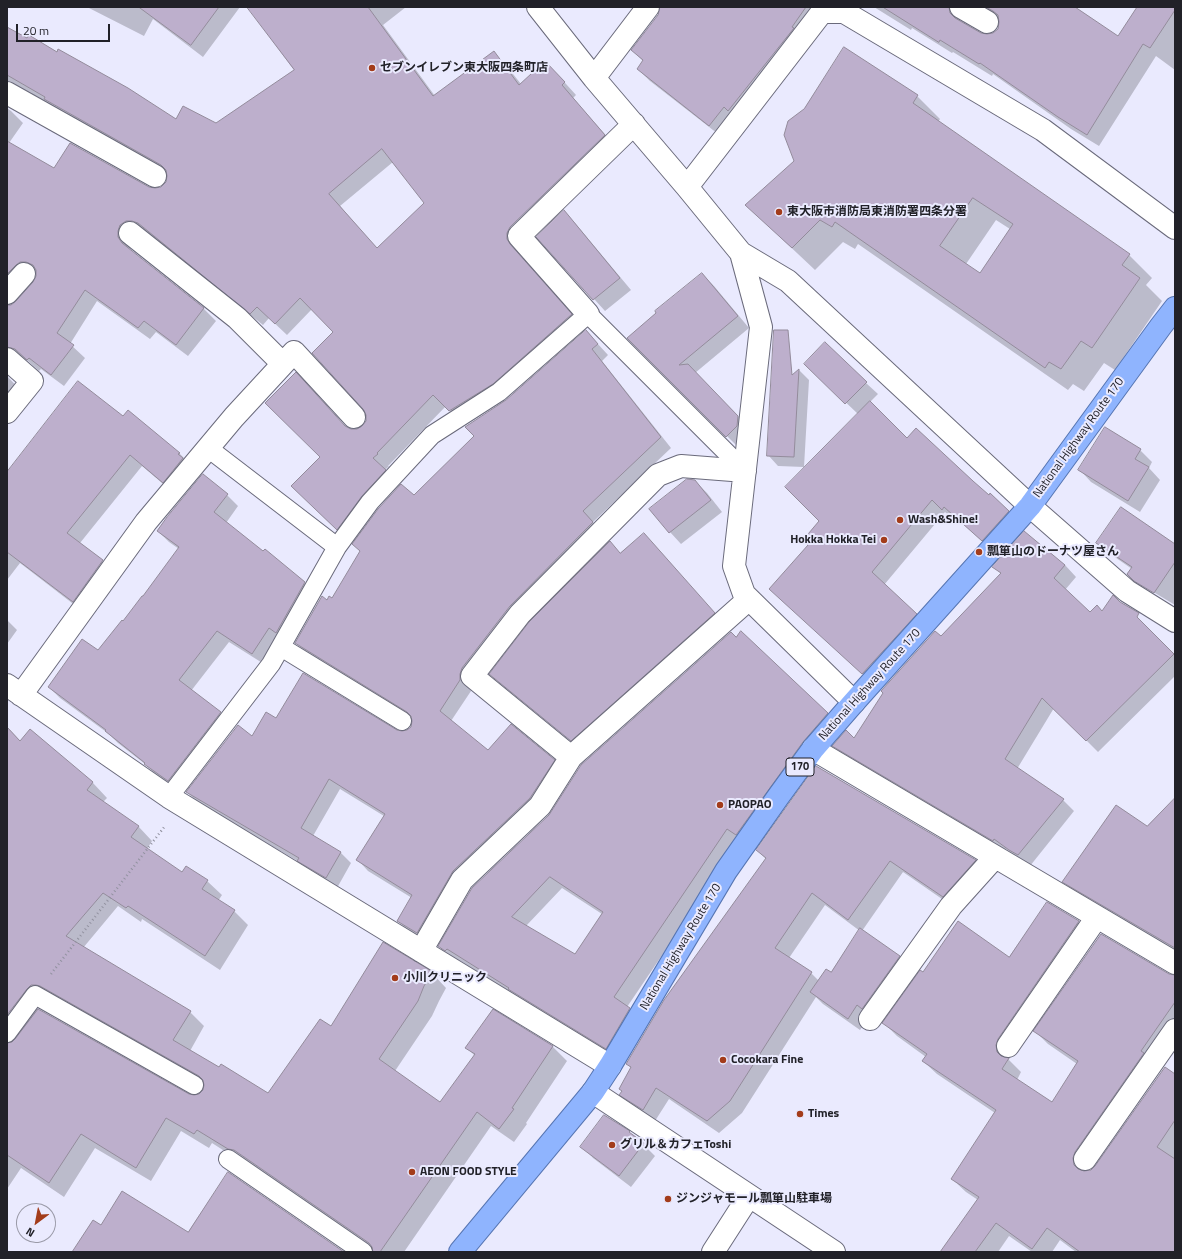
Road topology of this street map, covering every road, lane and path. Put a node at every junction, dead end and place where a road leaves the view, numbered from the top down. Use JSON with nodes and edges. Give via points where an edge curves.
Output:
{"nodes":[{"id":1,"x":538,"y":7,"type":"edge"},
{"id":2,"x":648,"y":7,"type":"edge"},
{"id":3,"x":961,"y":7,"type":"edge"},
{"id":4,"x":833,"y":10,"type":"edge"},
{"id":5,"x":987,"y":22,"type":"dead end"},
{"id":6,"x":594,"y":78,"type":"junction"},
{"id":7,"x":7,"y":93,"type":"edge"},
{"id":8,"x":634,"y":124,"type":"junction"},
{"id":9,"x":155,"y":176,"type":"dead end"},
{"id":10,"x":687,"y":187,"type":"junction"},
{"id":11,"x":1175,"y":228,"type":"edge"},
{"id":12,"x":130,"y":233,"type":"dead end"},
{"id":13,"x":741,"y":253,"type":"junction"},
{"id":14,"x":24,"y":274,"type":"dead end"},
{"id":15,"x":7,"y":293,"type":"edge"},
{"id":16,"x":1175,"y":308,"type":"edge"},
{"id":17,"x":588,"y":314,"type":"junction"},
{"id":18,"x":7,"y":359,"type":"edge"},
{"id":19,"x":283,"y":364,"type":"junction"},
{"id":20,"x":7,"y":412,"type":"edge"},
{"id":21,"x":354,"y":417,"type":"dead end"},
{"id":22,"x":208,"y":448,"type":"junction"},
{"id":23,"x":745,"y":471,"type":"junction"},
{"id":24,"x":1030,"y":506,"type":"junction"},
{"id":25,"x":337,"y":547,"type":"junction"},
{"id":26,"x":749,"y":599,"type":"junction"},
{"id":27,"x":1175,"y":621,"type":"edge"},
{"id":28,"x":281,"y":646,"type":"junction"},
{"id":29,"x":14,"y":690,"type":"edge"},
{"id":30,"x":854,"y":702,"type":"junction"},
{"id":31,"x":402,"y":721,"type":"dead end"},
{"id":32,"x":813,"y":749,"type":"junction"},
{"id":33,"x":571,"y":757,"type":"junction"},
{"id":34,"x":175,"y":801,"type":"junction"},
{"id":35,"x":995,"y":857,"type":"junction"},
{"id":36,"x":1097,"y":917,"type":"junction"},
{"id":37,"x":421,"y":951,"type":"junction"},
{"id":38,"x":1175,"y":963,"type":"edge"},
{"id":39,"x":35,"y":995,"type":"junction"},
{"id":40,"x":870,"y":1019,"type":"dead end"},
{"id":41,"x":1175,"y":1030,"type":"edge"},
{"id":42,"x":7,"y":1033,"type":"edge"},
{"id":43,"x":1008,"y":1046,"type":"dead end"},
{"id":44,"x":610,"y":1066,"type":"junction"},
{"id":45,"x":194,"y":1085,"type":"dead end"},
{"id":46,"x":593,"y":1092,"type":"junction"},
{"id":47,"x":228,"y":1159,"type":"dead end"},
{"id":48,"x":1085,"y":1159,"type":"dead end"},
{"id":49,"x":749,"y":1196,"type":"junction"},
{"id":50,"x":363,"y":1252,"type":"edge"},
{"id":51,"x":460,"y":1252,"type":"edge"},
{"id":52,"x":713,"y":1252,"type":"edge"},
{"id":53,"x":834,"y":1252,"type":"edge"}],
"edges":[{"from":1,"to":6,"type":"street"},
{"from":2,"to":6,"type":"street"},
{"from":3,"to":5,"type":"street"},
{"from":4,"to":10,"type":"street","via":[[822,12]]},
{"from":4,"to":11,"type":"street","via":[[844,12],[1043,130]]},
{"from":6,"to":8,"type":"street"},
{"from":7,"to":9,"type":"street"},
{"from":8,"to":10,"type":"street"},
{"from":8,"to":17,"type":"street","via":[[519,236]]},
{"from":10,"to":13,"type":"street"},
{"from":12,"to":19,"type":"street","via":[[237,318]]},
{"from":13,"to":23,"type":"street","via":[[761,327]]},
{"from":13,"to":24,"type":"street","via":[[788,281]]},
{"from":14,"to":15,"type":"street"},
{"from":16,"to":24,"type":"highway","name":"National Highway Route 170","number":"170"},
{"from":17,"to":23,"type":"lane"},
{"from":17,"to":25,"type":"lane","via":[[499,392],[432,435],[370,502]]},
{"from":18,"to":20,"type":"street","via":[[32,381]]},
{"from":19,"to":21,"type":"street","via":[[294,352]]},
{"from":19,"to":22,"type":"street"},
{"from":22,"to":25,"type":"lane"},
{"from":22,"to":29,"type":"street","via":[[146,522]]},
{"from":23,"to":26,"type":"street","via":[[734,566],[744,594]]},
{"from":23,"to":33,"type":"street","via":[[681,466],[658,475],[520,614],[472,676]]},
{"from":24,"to":27,"type":"street","via":[[1127,591]]},
{"from":24,"to":30,"type":"highway","name":"National Highway Route 170","number":"170"},
{"from":25,"to":28,"type":"lane"},
{"from":26,"to":30,"type":"street"},
{"from":26,"to":33,"type":"street"},
{"from":28,"to":31,"type":"lane"},
{"from":28,"to":34,"type":"lane"},
{"from":29,"to":34,"type":"street"},
{"from":30,"to":32,"type":"highway","name":"National Highway Route 170","number":"170"},
{"from":32,"to":35,"type":"street"},
{"from":32,"to":44,"type":"highway","name":"National Highway Route 170","number":"170","via":[[726,871]]},
{"from":33,"to":37,"type":"street","via":[[540,806],[462,880]]},
{"from":34,"to":37,"type":"street"},
{"from":34,"to":39,"type":"path"},
{"from":35,"to":36,"type":"street"},
{"from":35,"to":40,"type":"street","via":[[951,906]]},
{"from":36,"to":38,"type":"street"},
{"from":36,"to":43,"type":"street"},
{"from":37,"to":44,"type":"street"},
{"from":39,"to":42,"type":"lane"},
{"from":39,"to":45,"type":"lane"},
{"from":41,"to":48,"type":"street"},
{"from":44,"to":46,"type":"highway","name":"National Highway Route 170","number":"170"},
{"from":46,"to":49,"type":"street"},
{"from":46,"to":51,"type":"highway","name":"National Highway Route 170","number":"170"},
{"from":47,"to":50,"type":"lane"},
{"from":49,"to":52,"type":"street"},
{"from":49,"to":53,"type":"street"}]}
